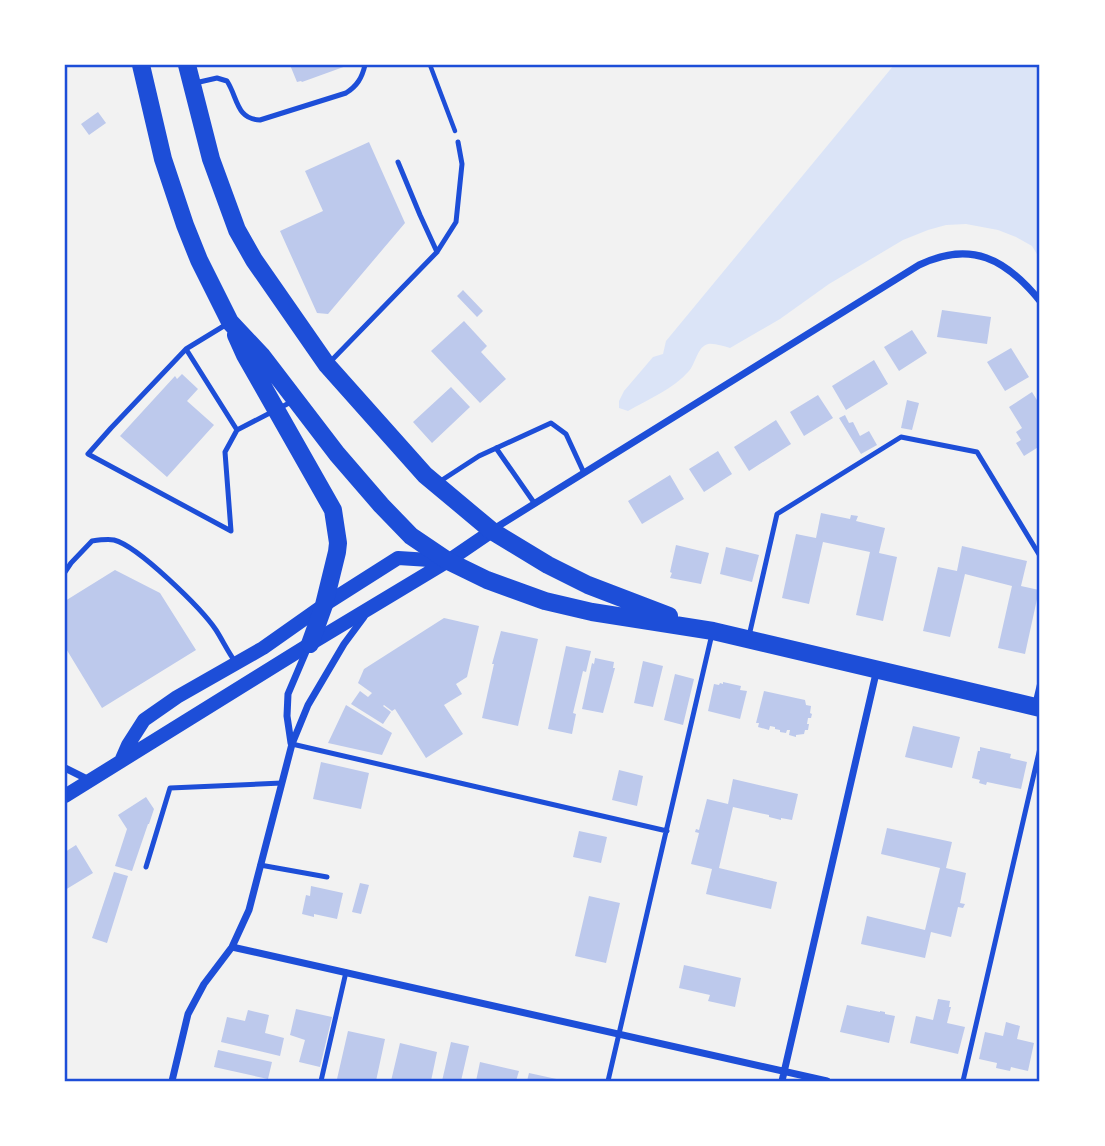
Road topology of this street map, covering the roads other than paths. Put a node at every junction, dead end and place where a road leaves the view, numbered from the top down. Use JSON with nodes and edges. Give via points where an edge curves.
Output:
{"nodes":[{"id":1,"x":141,"y":65,"type":"edge"},
{"id":2,"x":187,"y":65,"type":"edge"},
{"id":3,"x":365,"y":65,"type":"edge"},
{"id":4,"x":191,"y":84,"type":"junction"},
{"id":5,"x":458,"y":142,"type":"road end"},
{"id":6,"x":398,"y":162,"type":"dead end"},
{"id":7,"x":437,"y":252,"type":"junction"},
{"id":8,"x":1040,"y":301,"type":"edge"},
{"id":9,"x":230,"y":322,"type":"junction"},
{"id":10,"x":186,"y":349,"type":"junction"},
{"id":11,"x":327,"y":365,"type":"junction"},
{"id":12,"x":296,"y":400,"type":"junction"},
{"id":13,"x":276,"y":410,"type":"junction"},
{"id":14,"x":237,"y":430,"type":"junction"},
{"id":15,"x":496,"y":448,"type":"junction"},
{"id":16,"x":584,"y":473,"type":"junction"},
{"id":17,"x":436,"y":484,"type":"junction"},
{"id":18,"x":535,"y":504,"type":"junction"},
{"id":19,"x":492,"y":531,"type":"junction"},
{"id":20,"x":1040,"y":556,"type":"edge"},
{"id":21,"x":448,"y":561,"type":"junction"},
{"id":22,"x":65,"y":572,"type":"edge"},
{"id":23,"x":389,"y":596,"type":"junction"},
{"id":24,"x":324,"y":605,"type":"junction"},
{"id":25,"x":713,"y":631,"type":"junction"},
{"id":26,"x":748,"y":639,"type":"junction"},
{"id":27,"x":310,"y":644,"type":"junction"},
{"id":28,"x":236,"y":663,"type":"junction"},
{"id":29,"x":877,"y":670,"type":"junction"},
{"id":30,"x":1040,"y":682,"type":"edge"},
{"id":31,"x":1037,"y":707,"type":"edge"},
{"id":32,"x":292,"y":744,"type":"junction"},
{"id":33,"x":1040,"y":748,"type":"edge"},
{"id":34,"x":120,"y":762,"type":"junction"},
{"id":35,"x":65,"y":768,"type":"edge"},
{"id":36,"x":90,"y":780,"type":"junction"},
{"id":37,"x":282,"y":783,"type":"junction"},
{"id":38,"x":65,"y":796,"type":"edge"},
{"id":39,"x":667,"y":831,"type":"junction"},
{"id":40,"x":260,"y":865,"type":"junction"},
{"id":41,"x":146,"y":867,"type":"dead end"},
{"id":42,"x":327,"y":877,"type":"dead end"},
{"id":43,"x":233,"y":947,"type":"junction"},
{"id":44,"x":346,"y":972,"type":"junction"},
{"id":45,"x":619,"y":1034,"type":"junction"},
{"id":46,"x":785,"y":1071,"type":"junction"},
{"id":47,"x":172,"y":1081,"type":"edge"},
{"id":48,"x":321,"y":1081,"type":"edge"},
{"id":49,"x":608,"y":1081,"type":"edge"},
{"id":50,"x":782,"y":1081,"type":"edge"},
{"id":51,"x":827,"y":1081,"type":"edge"},
{"id":52,"x":962,"y":1081,"type":"edge"}],
"edges":[{"from":1,"to":9,"type":"main road","via":[[163,159],[185,225]]},
{"from":2,"to":4,"type":"main road"},
{"from":3,"to":4,"type":"lane","via":[[360,80],[346,93],[260,120],[245,117],[227,80]]},
{"from":4,"to":11,"type":"main road","via":[[237,230]]},
{"from":5,"to":7,"type":"lane","via":[[462,163],[456,222]]},
{"from":6,"to":7,"type":"lane"},
{"from":7,"to":11,"type":"lane"},
{"from":8,"to":16,"type":"street","via":[[999,262],[973,254],[936,257]]},
{"from":9,"to":10,"type":"lane"},
{"from":9,"to":12,"type":"main road"},
{"from":9,"to":13,"type":"main road"},
{"from":10,"to":14,"type":"lane"},
{"from":10,"to":14,"type":"lane","via":[[88,454],[231,531],[225,452]]},
{"from":11,"to":17,"type":"main road"},
{"from":12,"to":13,"type":"lane"},
{"from":12,"to":21,"type":"main road","via":[[381,505],[411,536]]},
{"from":13,"to":14,"type":"lane"},
{"from":13,"to":24,"type":"main road","via":[[332,510],[338,543]]},
{"from":15,"to":16,"type":"lane","via":[[551,423],[566,434]]},
{"from":15,"to":17,"type":"lane"},
{"from":15,"to":18,"type":"lane"},
{"from":16,"to":18,"type":"street"},
{"from":17,"to":19,"type":"main road"},
{"from":18,"to":19,"type":"street"},
{"from":19,"to":21,"type":"main road"},
{"from":19,"to":25,"type":"main road","via":[[588,585]]},
{"from":20,"to":26,"type":"lane","via":[[977,453],[901,437],[777,514]]},
{"from":21,"to":23,"type":"main road"},
{"from":21,"to":24,"type":"main road","via":[[398,558]]},
{"from":21,"to":25,"type":"main road","via":[[545,601]]},
{"from":22,"to":28,"type":"lane","via":[[92,541],[113,540],[129,547],[177,587],[215,629]]},
{"from":23,"to":27,"type":"main road"},
{"from":23,"to":32,"type":"street","via":[[360,621],[344,643],[308,705]]},
{"from":24,"to":27,"type":"main road"},
{"from":24,"to":28,"type":"main road"},
{"from":25,"to":26,"type":"main road"},
{"from":25,"to":39,"type":"lane"},
{"from":26,"to":29,"type":"main road"},
{"from":27,"to":32,"type":"street","via":[[288,694]]},
{"from":27,"to":34,"type":"main road"},
{"from":28,"to":34,"type":"main road","via":[[144,720]]},
{"from":29,"to":31,"type":"main road"},
{"from":29,"to":46,"type":"street"},
{"from":30,"to":31,"type":"lane"},
{"from":32,"to":37,"type":"street"},
{"from":32,"to":39,"type":"lane"},
{"from":33,"to":52,"type":"lane"},
{"from":34,"to":36,"type":"main road"},
{"from":35,"to":36,"type":"street"},
{"from":36,"to":38,"type":"main road"},
{"from":37,"to":40,"type":"street"},
{"from":37,"to":41,"type":"lane","via":[[170,788]]},
{"from":39,"to":45,"type":"lane"},
{"from":40,"to":42,"type":"lane"},
{"from":40,"to":43,"type":"street","via":[[249,910]]},
{"from":43,"to":44,"type":"street"},
{"from":43,"to":47,"type":"street","via":[[188,1014]]},
{"from":44,"to":45,"type":"street"},
{"from":44,"to":48,"type":"lane"},
{"from":45,"to":46,"type":"street"},
{"from":45,"to":49,"type":"lane"},
{"from":46,"to":50,"type":"street"},
{"from":46,"to":51,"type":"street"}]}
